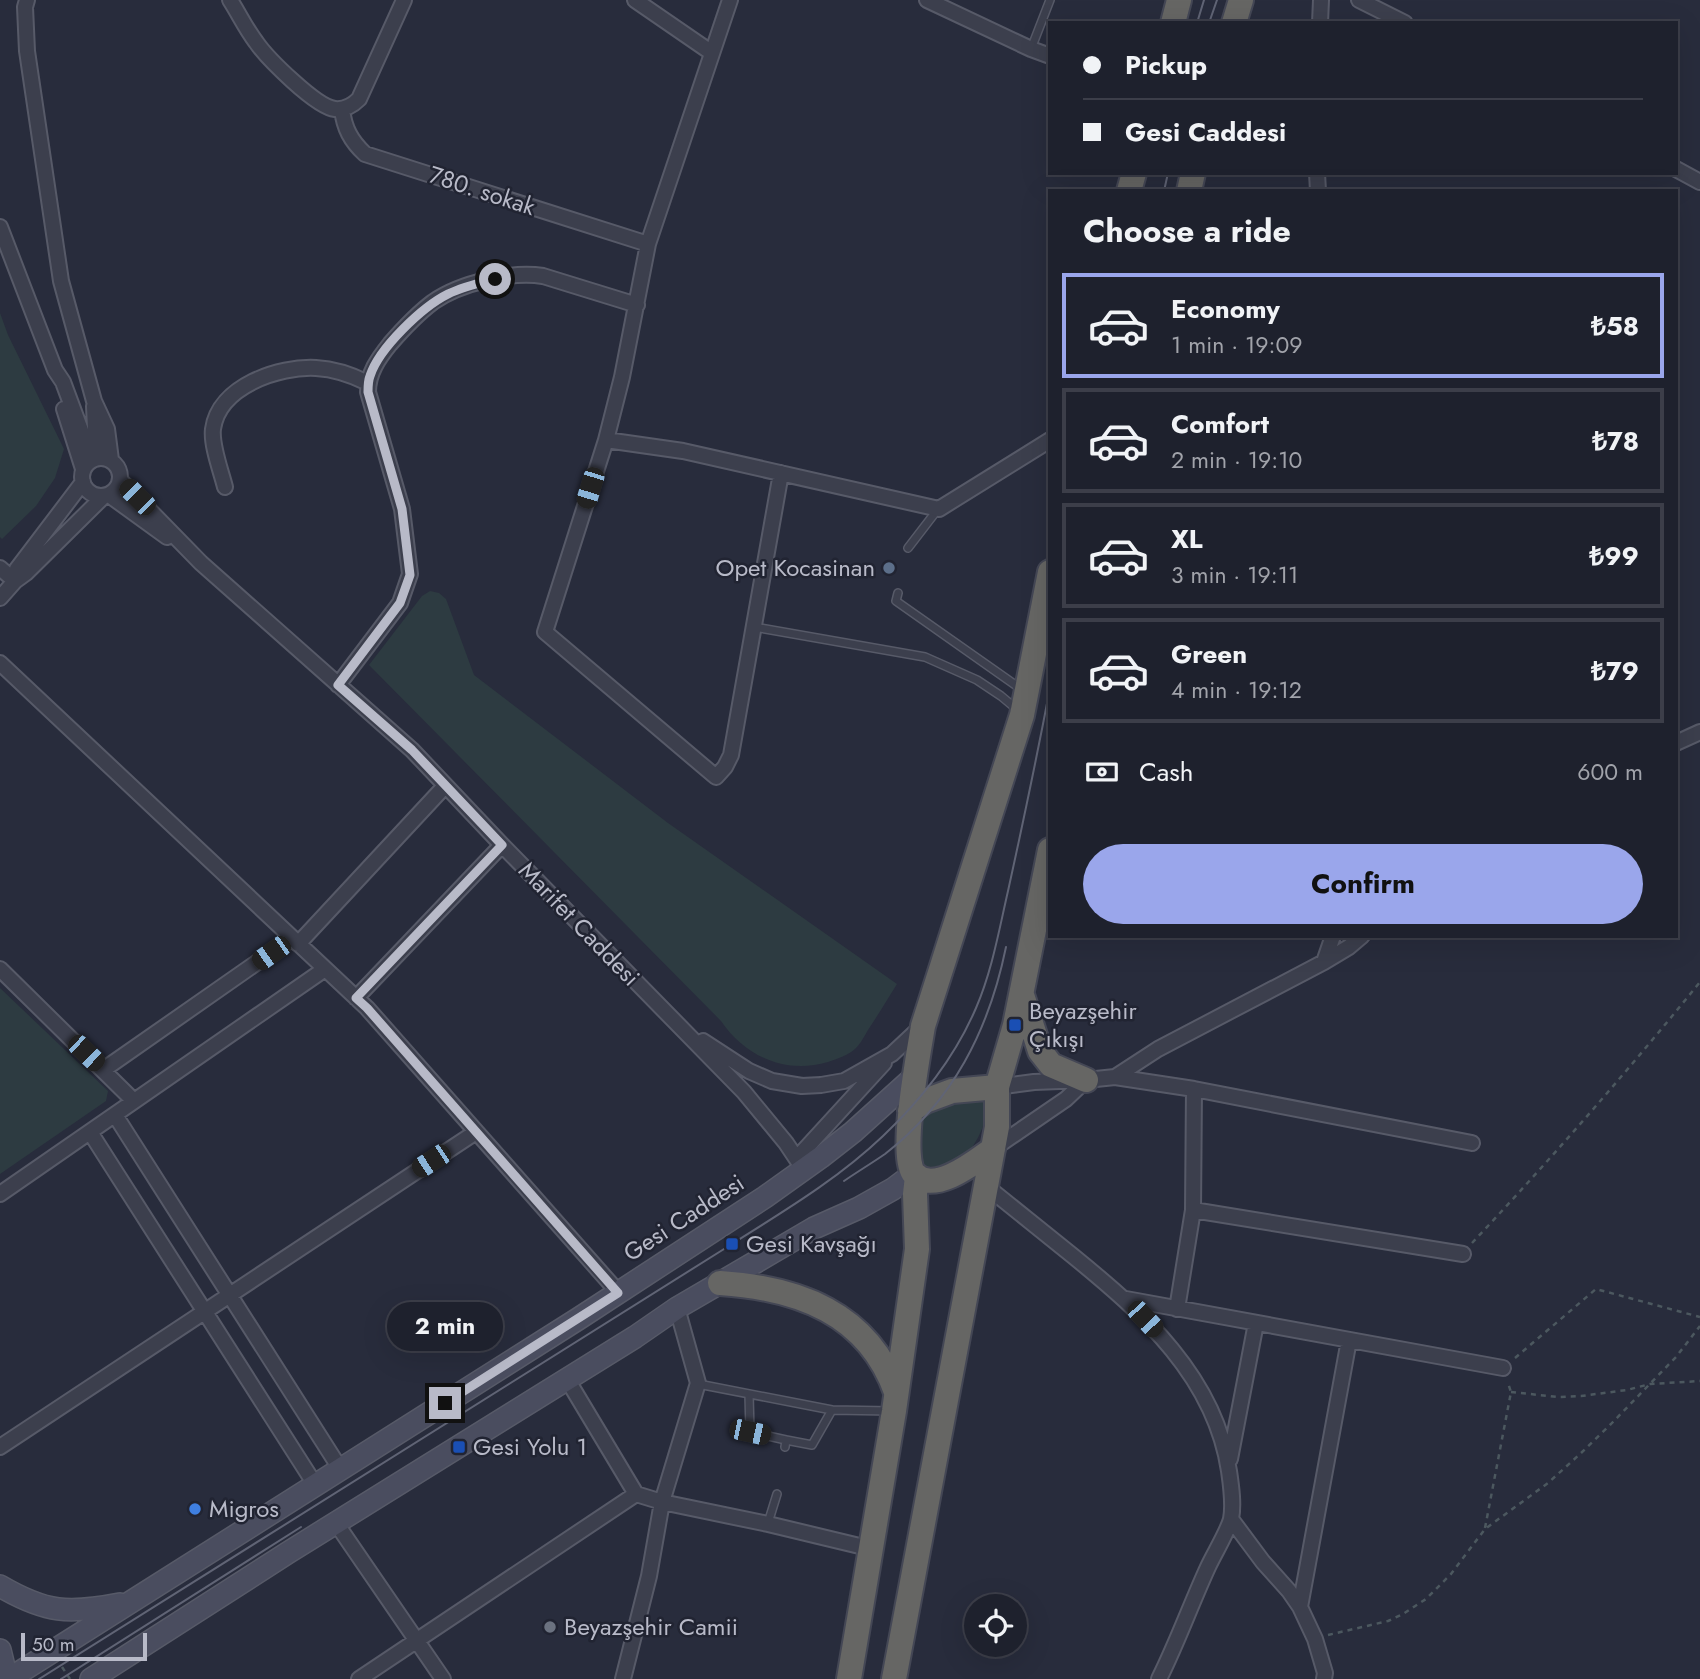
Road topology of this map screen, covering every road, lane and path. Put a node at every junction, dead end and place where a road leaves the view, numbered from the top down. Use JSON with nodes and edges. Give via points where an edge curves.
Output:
{"nodes":[{"id":1,"x":27,"y":0,"type":"edge"},
{"id":2,"x":230,"y":0,"type":"edge"},
{"id":3,"x":404,"y":0,"type":"edge"},
{"id":4,"x":635,"y":0,"type":"edge"},
{"id":5,"x":730,"y":0,"type":"edge"},
{"id":6,"x":927,"y":0,"type":"edge"},
{"id":7,"x":1051,"y":0,"type":"edge"},
{"id":8,"x":1180,"y":0,"type":"edge"},
{"id":9,"x":1241,"y":0,"type":"edge"},
{"id":10,"x":1321,"y":0,"type":"edge"},
{"id":11,"x":1359,"y":0,"type":"edge"},
{"id":12,"x":1174,"y":21,"type":"edge"},
{"id":13,"x":1235,"y":21,"type":"edge"},
{"id":14,"x":1320,"y":21,"type":"edge"},
{"id":15,"x":1401,"y":21,"type":"edge"},
{"id":16,"x":1031,"y":49,"type":"junction"},
{"id":17,"x":712,"y":54,"type":"junction"},
{"id":18,"x":1048,"y":55,"type":"edge"},
{"id":19,"x":342,"y":109,"type":"junction"},
{"id":20,"x":1678,"y":170,"type":"edge"},
{"id":21,"x":1700,"y":182,"type":"edge"},
{"id":22,"x":0,"y":227,"type":"edge"},
{"id":23,"x":648,"y":244,"type":"junction"},
{"id":24,"x":637,"y":305,"type":"junction"},
{"id":25,"x":368,"y":383,"type":"junction"},
{"id":26,"x":606,"y":440,"type":"junction"},
{"id":27,"x":1048,"y":441,"type":"edge"},
{"id":28,"x":93,"y":466,"type":"junction"},
{"id":29,"x":781,"y":473,"type":"junction"},
{"id":30,"x":121,"y":481,"type":"junction"},
{"id":31,"x":225,"y":487,"type":"dead end"},
{"id":32,"x":106,"y":496,"type":"junction"},
{"id":33,"x":939,"y":509,"type":"junction"},
{"id":34,"x":908,"y":548,"type":"dead end"},
{"id":35,"x":201,"y":563,"type":"junction"},
{"id":36,"x":0,"y":568,"type":"edge"},
{"id":37,"x":15,"y":581,"type":"junction"},
{"id":38,"x":1048,"y":582,"type":"edge"},
{"id":39,"x":898,"y":593,"type":"dead end"},
{"id":40,"x":0,"y":597,"type":"edge"},
{"id":41,"x":754,"y":628,"type":"junction"},
{"id":42,"x":0,"y":663,"type":"edge"},
{"id":43,"x":338,"y":685,"type":"junction"},
{"id":44,"x":1024,"y":704,"type":"junction"},
{"id":45,"x":1700,"y":732,"type":"edge"},
{"id":46,"x":1678,"y":742,"type":"edge"},
{"id":47,"x":444,"y":786,"type":"junction"},
{"id":48,"x":502,"y":845,"type":"junction"},
{"id":49,"x":1048,"y":860,"type":"edge"},
{"id":50,"x":1332,"y":938,"type":"edge"},
{"id":51,"x":1360,"y":938,"type":"edge"},
{"id":52,"x":295,"y":941,"type":"junction"},
{"id":53,"x":1324,"y":962,"type":"junction"},
{"id":54,"x":0,"y":969,"type":"edge"},
{"id":55,"x":325,"y":969,"type":"junction"},
{"id":56,"x":1700,"y":982,"type":"edge"},
{"id":57,"x":1021,"y":994,"type":"junction"},
{"id":58,"x":356,"y":998,"type":"junction"},
{"id":59,"x":923,"y":1026,"type":"junction"},
{"id":60,"x":681,"y":1027,"type":"junction"},
{"id":61,"x":892,"y":1054,"type":"junction"},
{"id":62,"x":103,"y":1070,"type":"junction"},
{"id":63,"x":914,"y":1077,"type":"junction"},
{"id":64,"x":1115,"y":1077,"type":"junction"},
{"id":65,"x":1086,"y":1080,"type":"junction"},
{"id":66,"x":997,"y":1087,"type":"junction"},
{"id":67,"x":1194,"y":1089,"type":"junction"},
{"id":68,"x":134,"y":1101,"type":"junction"},
{"id":69,"x":911,"y":1111,"type":"junction"},
{"id":70,"x":115,"y":1115,"type":"junction"},
{"id":71,"x":90,"y":1132,"type":"junction"},
{"id":72,"x":476,"y":1132,"type":"junction"},
{"id":73,"x":1472,"y":1143,"type":"dead end"},
{"id":74,"x":993,"y":1149,"type":"junction"},
{"id":75,"x":800,"y":1164,"type":"junction"},
{"id":76,"x":915,"y":1182,"type":"junction"},
{"id":77,"x":986,"y":1186,"type":"junction"},
{"id":78,"x":0,"y":1194,"type":"edge"},
{"id":79,"x":1193,"y":1210,"type":"junction"},
{"id":80,"x":1463,"y":1254,"type":"joint"},
{"id":81,"x":720,"y":1283,"type":"junction"},
{"id":82,"x":618,"y":1293,"type":"junction"},
{"id":83,"x":230,"y":1295,"type":"junction"},
{"id":84,"x":1125,"y":1299,"type":"junction"},
{"id":85,"x":677,"y":1308,"type":"junction"},
{"id":86,"x":1177,"y":1309,"type":"junction"},
{"id":87,"x":205,"y":1311,"type":"junction"},
{"id":88,"x":1700,"y":1317,"type":"edge"},
{"id":89,"x":1255,"y":1323,"type":"junction"},
{"id":90,"x":1700,"y":1326,"type":"edge"},
{"id":91,"x":1349,"y":1340,"type":"junction"},
{"id":92,"x":1503,"y":1368,"type":"joint"},
{"id":93,"x":567,"y":1380,"type":"junction"},
{"id":94,"x":1700,"y":1381,"type":"edge"},
{"id":95,"x":698,"y":1384,"type":"junction"},
{"id":96,"x":1650,"y":1384,"type":"junction"},
{"id":97,"x":749,"y":1394,"type":"junction"},
{"id":98,"x":895,"y":1402,"type":"junction"},
{"id":99,"x":832,"y":1410,"type":"junction"},
{"id":100,"x":0,"y":1447,"type":"edge"},
{"id":101,"x":1229,"y":1468,"type":"junction"},
{"id":102,"x":341,"y":1470,"type":"junction"},
{"id":103,"x":316,"y":1486,"type":"junction"},
{"id":104,"x":636,"y":1494,"type":"junction"},
{"id":105,"x":777,"y":1494,"type":"dead end"},
{"id":106,"x":662,"y":1502,"type":"junction"},
{"id":107,"x":1231,"y":1519,"type":"junction"},
{"id":108,"x":336,"y":1523,"type":"junction"},
{"id":109,"x":768,"y":1524,"type":"junction"},
{"id":110,"x":1485,"y":1529,"type":"junction"},
{"id":111,"x":872,"y":1549,"type":"junction"},
{"id":112,"x":0,"y":1586,"type":"edge"},
{"id":113,"x":136,"y":1600,"type":"junction"},
{"id":114,"x":1300,"y":1607,"type":"junction"},
{"id":115,"x":1315,"y":1639,"type":"junction"},
{"id":116,"x":416,"y":1640,"type":"junction"},
{"id":117,"x":0,"y":1650,"type":"edge"},
{"id":118,"x":8,"y":1679,"type":"edge"},
{"id":119,"x":91,"y":1679,"type":"edge"},
{"id":120,"x":359,"y":1679,"type":"edge"},
{"id":121,"x":443,"y":1679,"type":"edge"},
{"id":122,"x":623,"y":1679,"type":"edge"},
{"id":123,"x":849,"y":1679,"type":"edge"},
{"id":124,"x":894,"y":1679,"type":"edge"},
{"id":125,"x":1158,"y":1679,"type":"edge"},
{"id":126,"x":1324,"y":1679,"type":"edge"}],
"edges":[{"from":1,"to":28,"type":"street","via":[[27,51],[61,281],[94,401],[107,429]]},
{"from":2,"to":19,"type":"street","via":[[256,42],[288,75],[320,103]]},
{"from":3,"to":19,"type":"street","via":[[359,99]]},
{"from":4,"to":17,"type":"street"},
{"from":5,"to":17,"type":"street"},
{"from":6,"to":16,"type":"street"},
{"from":7,"to":16,"type":"lane"},
{"from":8,"to":12,"type":"highway"},
{"from":9,"to":13,"type":"highway"},
{"from":10,"to":14,"type":"street"},
{"from":11,"to":15,"type":"street"},
{"from":16,"to":18,"type":"street"},
{"from":17,"to":23,"type":"street"},
{"from":19,"to":23,"type":"street","name":"780. sokak","via":[[348,132],[365,154]]},
{"from":20,"to":21,"type":"street"},
{"from":22,"to":28,"type":"street","via":[[55,370],[55,383]]},
{"from":23,"to":24,"type":"street"},
{"from":24,"to":25,"type":"street","via":[[533,274],[477,283],[422,311],[387,348]]},
{"from":24,"to":26,"type":"street"},
{"from":25,"to":31,"type":"street","via":[[336,370],[290,369],[262,378],[232,396],[220,408],[212,436]]},
{"from":25,"to":43,"type":"street","via":[[402,509],[410,575],[400,603]]},
{"from":26,"to":29,"type":"street"},
{"from":26,"to":41,"type":"street","via":[[545,632],[716,776],[731,755]]},
{"from":27,"to":33,"type":"street"},
{"from":28,"to":30,"type":"street","via":[[119,469]]},
{"from":28,"to":32,"type":"street","via":[[90,493]]},
{"from":28,"to":37,"type":"street","via":[[17,569]]},
{"from":29,"to":33,"type":"street"},
{"from":29,"to":41,"type":"street"},
{"from":30,"to":32,"type":"street"},
{"from":30,"to":35,"type":"street"},
{"from":32,"to":35,"type":"street"},
{"from":32,"to":37,"type":"street"},
{"from":33,"to":34,"type":"lane"},
{"from":35,"to":43,"type":"street","name":"Marifet Caddesi"},
{"from":36,"to":37,"type":"street"},
{"from":37,"to":40,"type":"street"},
{"from":38,"to":44,"type":"highway"},
{"from":39,"to":44,"type":"lane","via":[[896,601]]},
{"from":41,"to":44,"type":"lane","via":[[925,657]]},
{"from":42,"to":52,"type":"street"},
{"from":43,"to":47,"type":"street","name":"Marifet Caddesi","via":[[412,750]]},
{"from":44,"to":59,"type":"highway"},
{"from":45,"to":46,"type":"street"},
{"from":47,"to":48,"type":"street","name":"Marifet Caddesi"},
{"from":47,"to":52,"type":"street"},
{"from":48,"to":58,"type":"street"},
{"from":48,"to":60,"type":"street","name":"Marifet Caddesi"},
{"from":49,"to":57,"type":"highway"},
{"from":50,"to":53,"type":"street"},
{"from":51,"to":53,"type":"street"},
{"from":52,"to":55,"type":"street"},
{"from":52,"to":62,"type":"street"},
{"from":53,"to":64,"type":"street","via":[[1158,1049]]},
{"from":54,"to":62,"type":"street"},
{"from":55,"to":58,"type":"street"},
{"from":55,"to":68,"type":"street"},
{"from":56,"to":80,"type":"path","via":[[1604,1098]]},
{"from":57,"to":65,"type":"highway","via":[[1040,1051],[1051,1065]]},
{"from":57,"to":66,"type":"highway"},
{"from":58,"to":72,"type":"street"},
{"from":59,"to":61,"type":"street"},
{"from":59,"to":63,"type":"highway"},
{"from":60,"to":61,"type":"street","via":[[749,1071],[784,1084],[844,1081]]},
{"from":60,"to":75,"type":"street","via":[[766,1116]]},
{"from":61,"to":75,"type":"street"},
{"from":62,"to":68,"type":"street"},
{"from":63,"to":69,"type":"highway"},
{"from":63,"to":75,"type":"main road","name":"Gesi Caddesi","via":[[853,1132]]},
{"from":64,"to":65,"type":"street"},
{"from":64,"to":67,"type":"street"},
{"from":65,"to":66,"type":"street"},
{"from":65,"to":74,"type":"street"},
{"from":66,"to":69,"type":"highway","via":[[952,1091]]},
{"from":66,"to":74,"type":"highway"},
{"from":67,"to":73,"type":"street"},
{"from":67,"to":79,"type":"street"},
{"from":68,"to":70,"type":"street"},
{"from":69,"to":76,"type":"highway","via":[[908,1148]]},
{"from":70,"to":71,"type":"street"},
{"from":70,"to":83,"type":"street"},
{"from":71,"to":78,"type":"street"},
{"from":71,"to":87,"type":"street"},
{"from":72,"to":82,"type":"street"},
{"from":72,"to":83,"type":"street"},
{"from":74,"to":76,"type":"highway","via":[[950,1176]]},
{"from":74,"to":77,"type":"highway"},
{"from":75,"to":82,"type":"main road","name":"Gesi Caddesi"},
{"from":76,"to":81,"type":"main road","via":[[814,1228]]},
{"from":76,"to":98,"type":"highway","via":[[917,1249]]},
{"from":77,"to":84,"type":"street"},
{"from":77,"to":124,"type":"highway"},
{"from":79,"to":80,"type":"street"},
{"from":79,"to":86,"type":"street"},
{"from":81,"to":85,"type":"main road"},
{"from":81,"to":98,"type":"highway","via":[[786,1293],[839,1317],[875,1350],[887,1370]]},
{"from":82,"to":102,"type":"main road","name":"Gesi Caddesi"},
{"from":83,"to":87,"type":"street"},
{"from":83,"to":102,"type":"street"},
{"from":84,"to":86,"type":"street"},
{"from":84,"to":101,"type":"street","via":[[1195,1379],[1216,1420]]},
{"from":85,"to":93,"type":"main road"},
{"from":85,"to":95,"type":"street"},
{"from":86,"to":89,"type":"street"},
{"from":87,"to":100,"type":"street"},
{"from":87,"to":103,"type":"street"},
{"from":88,"to":92,"type":"path","via":[[1596,1290]]},
{"from":89,"to":91,"type":"street"},
{"from":89,"to":101,"type":"street"},
{"from":90,"to":96,"type":"path"},
{"from":91,"to":92,"type":"street"},
{"from":91,"to":114,"type":"street"},
{"from":93,"to":104,"type":"street"},
{"from":93,"to":108,"type":"main road"},
{"from":94,"to":96,"type":"path"},
{"from":95,"to":97,"type":"lane"},
{"from":95,"to":106,"type":"street"},
{"from":96,"to":110,"type":"path","via":[[1548,1483]]},
{"from":96,"to":110,"type":"path","via":[[1581,1396],[1511,1392]]},
{"from":97,"to":99,"type":"lane"},
{"from":97,"to":99,"type":"lane","via":[[750,1432],[786,1444],[812,1445]]},
{"from":98,"to":99,"type":"lane"},
{"from":98,"to":111,"type":"highway"},
{"from":101,"to":107,"type":"street"},
{"from":102,"to":103,"type":"main road","name":"Gesi Caddesi"},
{"from":103,"to":113,"type":"main road","name":"Gesi Caddesi"},
{"from":104,"to":106,"type":"street"},
{"from":104,"to":116,"type":"street"},
{"from":105,"to":109,"type":"lane"},
{"from":106,"to":109,"type":"street"},
{"from":106,"to":122,"type":"street"},
{"from":107,"to":114,"type":"street"},
{"from":107,"to":125,"type":"street"},
{"from":108,"to":116,"type":"street"},
{"from":108,"to":119,"type":"main road"},
{"from":109,"to":111,"type":"street"},
{"from":110,"to":115,"type":"path","via":[[1451,1574],[1416,1606],[1388,1621]]},
{"from":111,"to":123,"type":"highway"},
{"from":112,"to":113,"type":"main road","via":[[58,1610]]},
{"from":113,"to":118,"type":"main road","name":"Gesi Caddesi"},
{"from":114,"to":115,"type":"street"},
{"from":115,"to":126,"type":"street"},
{"from":116,"to":120,"type":"street"},
{"from":116,"to":121,"type":"street"},
{"from":117,"to":118,"type":"main road"}]}
